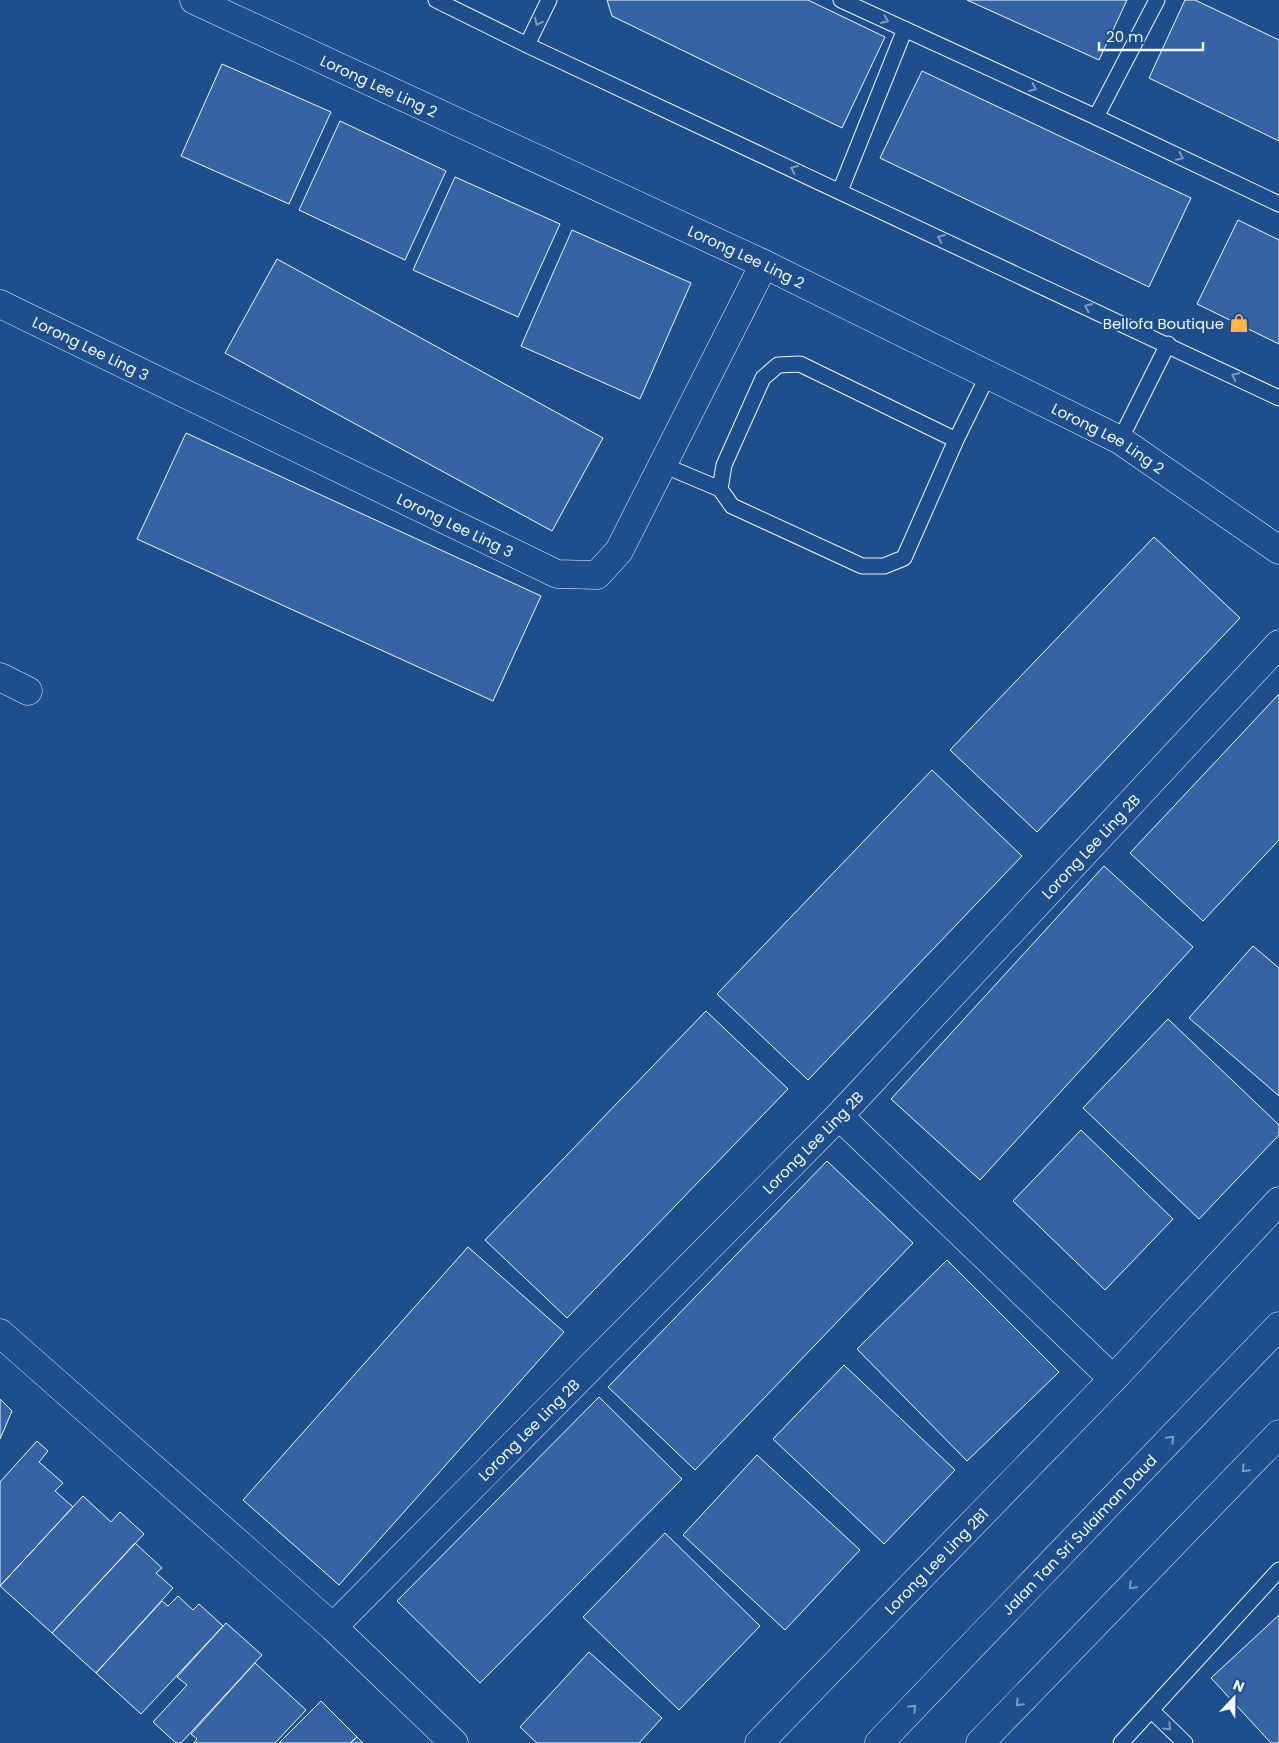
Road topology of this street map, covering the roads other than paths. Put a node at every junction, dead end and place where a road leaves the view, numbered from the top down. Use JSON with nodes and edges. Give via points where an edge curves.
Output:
{"nodes":[{"id":1,"x":194,"y":0,"type":"edge"},
{"id":2,"x":436,"y":0,"type":"edge"},
{"id":3,"x":549,"y":0,"type":"edge"},
{"id":4,"x":841,"y":0,"type":"edge"},
{"id":5,"x":1157,"y":0,"type":"edge"},
{"id":6,"x":905,"y":29,"type":"junction"},
{"id":7,"x":527,"y":45,"type":"junction"},
{"id":8,"x":1096,"y":117,"type":"junction"},
{"id":9,"x":840,"y":191,"type":"junction"},
{"id":10,"x":1279,"y":204,"type":"edge"},
{"id":11,"x":764,"y":264,"type":"junction"},
{"id":12,"x":0,"y":304,"type":"edge"},
{"id":13,"x":1168,"y":344,"type":"junction"},
{"id":14,"x":988,"y":375,"type":"junction"},
{"id":15,"x":1279,"y":398,"type":"edge"},
{"id":16,"x":956,"y":440,"type":"junction"},
{"id":17,"x":1120,"y":440,"type":"junction"},
{"id":18,"x":663,"y":465,"type":"junction"},
{"id":19,"x":720,"y":490,"type":"junction"},
{"id":20,"x":1279,"y":550,"type":"edge"},
{"id":21,"x":1279,"y":644,"type":"edge"},
{"id":22,"x":0,"y":677,"type":"edge"},
{"id":23,"x":28,"y":691,"type":"dead end"},
{"id":24,"x":839,"y":1116,"type":"junction"},
{"id":25,"x":1279,"y":1201,"type":"edge"},
{"id":26,"x":1279,"y":1326,"type":"edge"},
{"id":27,"x":0,"y":1333,"type":"edge"},
{"id":28,"x":1113,"y":1379,"type":"junction"},
{"id":29,"x":1279,"y":1434,"type":"edge"},
{"id":30,"x":1279,"y":1570,"type":"edge"},
{"id":31,"x":333,"y":1627,"type":"junction"},
{"id":32,"x":1152,"y":1711,"type":"junction"},
{"id":33,"x":454,"y":1743,"type":"edge"},
{"id":34,"x":759,"y":1743,"type":"edge"},
{"id":35,"x":879,"y":1743,"type":"edge"},
{"id":36,"x":980,"y":1743,"type":"edge"},
{"id":37,"x":1121,"y":1743,"type":"edge"},
{"id":38,"x":1185,"y":1743,"type":"edge"}],
"edges":[{"from":1,"to":11,"type":"street","name":"Lorong Lee Ling 2"},
{"from":2,"to":7,"type":"lane"},
{"from":3,"to":7,"type":"lane","one_way":true},
{"from":4,"to":6,"type":"lane","one_way":true},
{"from":5,"to":8,"type":"lane"},
{"from":6,"to":8,"type":"lane","one_way":true},
{"from":6,"to":9,"type":"lane"},
{"from":9,"to":7,"type":"lane","one_way":true},
{"from":8,"to":10,"type":"lane","one_way":true},
{"from":13,"to":9,"type":"lane","one_way":true},
{"from":11,"to":14,"type":"street","name":"Lorong Lee Ling 2"},
{"from":11,"to":18,"type":"street","name":"Lorong Lee Ling 3"},
{"from":12,"to":18,"type":"street","name":"Lorong Lee Ling 3","via":[[557,574],[598,575],[619,551]]},
{"from":15,"to":13,"type":"lane","one_way":true},
{"from":13,"to":17,"type":"lane"},
{"from":14,"to":16,"type":"lane"},
{"from":14,"to":17,"type":"street","name":"Lorong Lee Ling 2"},
{"from":16,"to":19,"type":"lane","via":[[904,558],[884,566],[862,566],[802,539],[732,506]]},
{"from":16,"to":19,"type":"lane","via":[[800,364],[778,365],[763,378],[724,464]]},
{"from":17,"to":20,"type":"street","name":"Lorong Lee Ling 2"},
{"from":18,"to":19,"type":"lane"},
{"from":21,"to":24,"type":"street","name":"Lorong Lee Ling 2B"},
{"from":22,"to":23,"type":"street"},
{"from":24,"to":28,"type":"street"},
{"from":24,"to":31,"type":"street","name":"Lorong Lee Ling 2B"},
{"from":25,"to":28,"type":"street","name":"Lorong Lee Ling 2B1"},
{"from":35,"to":26,"type":"street","name":"Jalan Tan Sri Sulaiman Daud","one_way":true},
{"from":27,"to":31,"type":"street"},
{"from":28,"to":34,"type":"street","name":"Lorong Lee Ling 2B1"},
{"from":29,"to":36,"type":"street","one_way":true},
{"from":30,"to":32,"type":"lane"},
{"from":31,"to":33,"type":"street"},
{"from":32,"to":37,"type":"lane"},
{"from":32,"to":38,"type":"lane","one_way":true}]}
